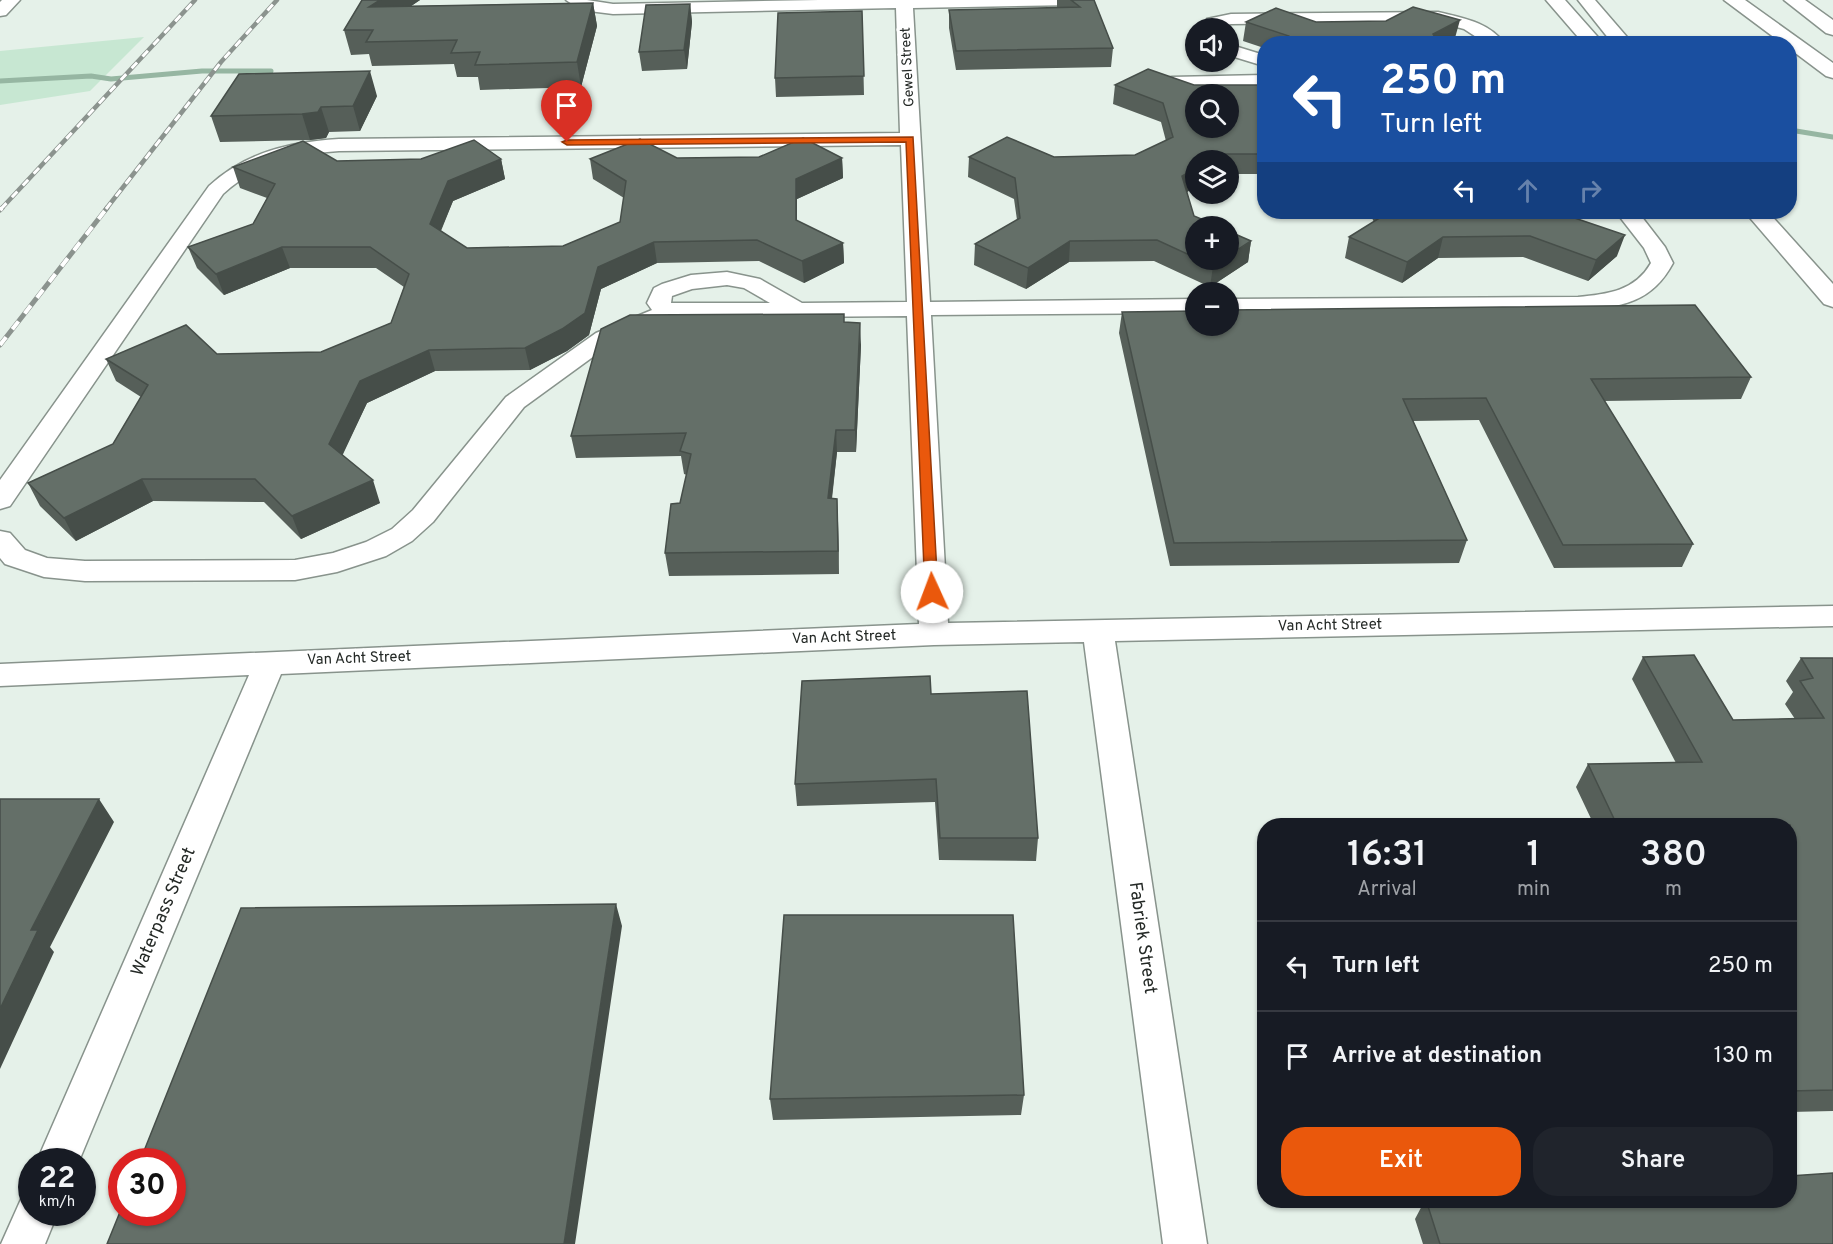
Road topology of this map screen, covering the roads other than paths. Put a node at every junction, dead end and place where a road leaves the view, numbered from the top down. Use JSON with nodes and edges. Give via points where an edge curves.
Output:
{"nodes":[{"id":1,"x":12,"y":0,"type":"edge"},
{"id":2,"x":574,"y":0,"type":"edge"},
{"id":3,"x":1073,"y":0,"type":"edge"},
{"id":4,"x":1555,"y":0,"type":"edge"},
{"id":5,"x":1584,"y":0,"type":"edge"},
{"id":6,"x":1733,"y":0,"type":"edge"},
{"id":7,"x":1793,"y":0,"type":"edge"},
{"id":8,"x":904,"y":4,"type":"junction"},
{"id":9,"x":0,"y":11,"type":"edge"},
{"id":10,"x":1239,"y":19,"type":"edge"},
{"id":11,"x":1833,"y":29,"type":"edge"},
{"id":12,"x":1491,"y":36,"type":"edge"},
{"id":13,"x":1588,"y":36,"type":"edge"},
{"id":14,"x":1617,"y":36,"type":"edge"},
{"id":15,"x":1785,"y":36,"type":"edge"},
{"id":16,"x":1797,"y":45,"type":"edge"},
{"id":17,"x":1239,"y":52,"type":"edge"},
{"id":18,"x":1257,"y":58,"type":"edge"},
{"id":19,"x":1833,"y":72,"type":"edge"},
{"id":20,"x":1257,"y":80,"type":"edge"},
{"id":21,"x":1172,"y":82,"type":"edge"},
{"id":22,"x":910,"y":139,"type":"junction"},
{"id":23,"x":1632,"y":219,"type":"edge"},
{"id":24,"x":1762,"y":219,"type":"edge"},
{"id":25,"x":1833,"y":299,"type":"edge"},
{"id":26,"x":1185,"y":306,"type":"edge"},
{"id":27,"x":1239,"y":306,"type":"edge"},
{"id":28,"x":917,"y":308,"type":"junction"},
{"id":29,"x":0,"y":500,"type":"edge"},
{"id":30,"x":0,"y":540,"type":"edge"},
{"id":31,"x":1833,"y":616,"type":"edge"},
{"id":32,"x":1098,"y":631,"type":"junction"},
{"id":33,"x":934,"y":634,"type":"junction"},
{"id":34,"x":270,"y":663,"type":"junction"},
{"id":35,"x":0,"y":675,"type":"edge"},
{"id":36,"x":64,"y":1148,"type":"edge"},
{"id":37,"x":31,"y":1226,"type":"edge"},
{"id":38,"x":23,"y":1244,"type":"edge"},
{"id":39,"x":1185,"y":1244,"type":"edge"}],
"edges":[{"from":1,"to":9,"type":"street"},
{"from":2,"to":8,"type":"street","via":[[613,9]]},
{"from":3,"to":8,"type":"street"},
{"from":4,"to":13,"type":"main road"},
{"from":5,"to":14,"type":"main road"},
{"from":6,"to":15,"type":"main road"},
{"from":7,"to":11,"type":"main road"},
{"from":8,"to":22,"type":"street","name":"Gewel Street"},
{"from":10,"to":12,"type":"street","via":[[1429,16],[1470,25]]},
{"from":16,"to":19,"type":"main road"},
{"from":17,"to":18,"type":"street"},
{"from":20,"to":21,"type":"street"},
{"from":22,"to":28,"type":"street","name":"Gewel Street"},
{"from":22,"to":29,"type":"street","via":[[339,145],[292,150],[260,160],[216,190]]},
{"from":23,"to":27,"type":"street","via":[[1662,263],[1656,276],[1641,290],[1614,300],[1578,304]]},
{"from":24,"to":25,"type":"main road"},
{"from":26,"to":28,"type":"street"},
{"from":28,"to":30,"type":"street","via":[[669,311],[612,334],[515,402],[423,516],[402,535],[337,562],[295,570],[85,571],[44,567],[15,557]]},
{"from":28,"to":33,"type":"street","name":"Gewel Street"},
{"from":31,"to":32,"type":"street","name":"Van Acht Street"},
{"from":32,"to":33,"type":"street","name":"Van Acht Street"},
{"from":32,"to":39,"type":"street","name":"Fabriek Street"},
{"from":33,"to":34,"type":"street","name":"Van Acht Street"},
{"from":34,"to":35,"type":"street","name":"Van Acht Street"},
{"from":34,"to":36,"type":"street","name":"Waterpass Street"},
{"from":37,"to":38,"type":"street"}]}
